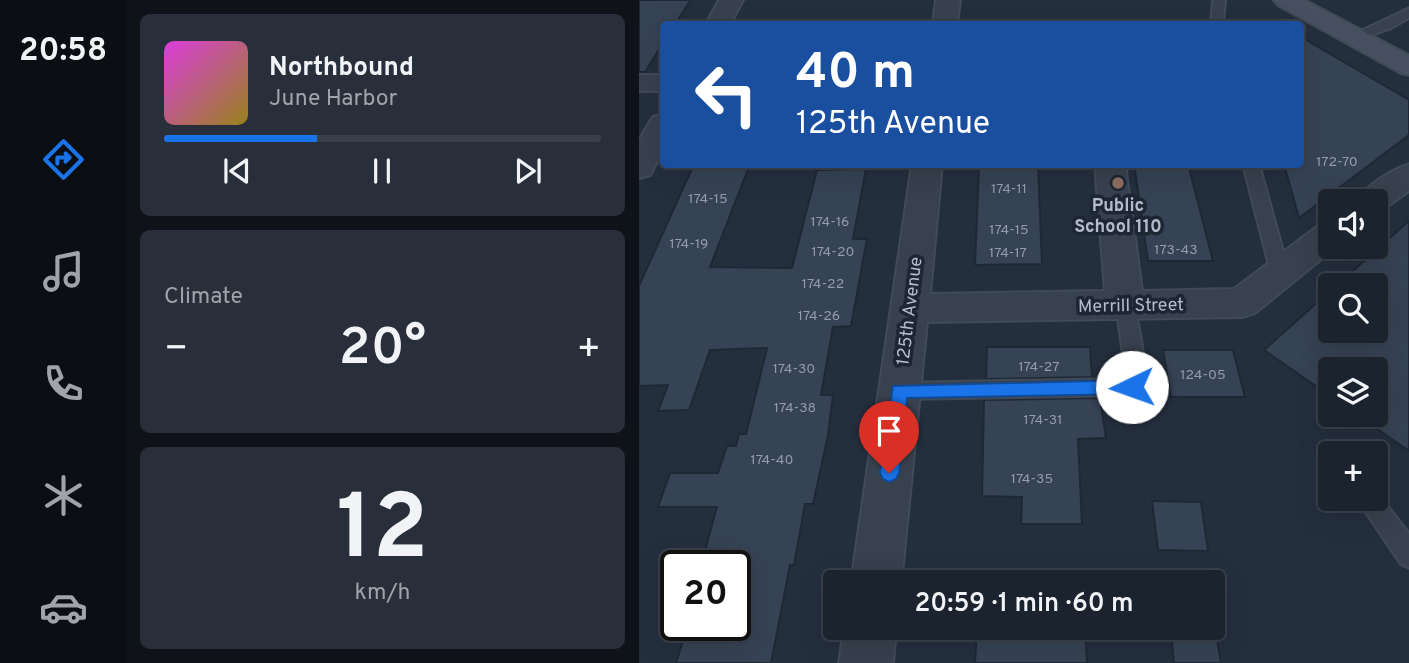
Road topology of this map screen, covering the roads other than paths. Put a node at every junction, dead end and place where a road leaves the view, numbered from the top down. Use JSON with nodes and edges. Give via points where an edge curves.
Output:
{"nodes":[{"id":1,"x":731,"y":0,"type":"edge"},
{"id":2,"x":948,"y":0,"type":"edge"},
{"id":3,"x":1219,"y":0,"type":"edge"},
{"id":4,"x":1286,"y":0,"type":"edge"},
{"id":5,"x":1409,"y":11,"type":"edge"},
{"id":6,"x":720,"y":21,"type":"edge"},
{"id":7,"x":945,"y":21,"type":"edge"},
{"id":8,"x":1217,"y":21,"type":"edge"},
{"id":9,"x":1354,"y":37,"type":"junction"},
{"id":10,"x":1409,"y":67,"type":"edge"},
{"id":11,"x":639,"y":83,"type":"edge"},
{"id":12,"x":660,"y":83,"type":"edge"},
{"id":13,"x":660,"y":129,"type":"edge"},
{"id":14,"x":639,"y":168,"type":"edge"},
{"id":15,"x":927,"y":168,"type":"edge"},
{"id":16,"x":1110,"y":168,"type":"edge"},
{"id":17,"x":1252,"y":168,"type":"edge"},
{"id":18,"x":1409,"y":174,"type":"edge"},
{"id":19,"x":1388,"y":190,"type":"edge"},
{"id":20,"x":1318,"y":243,"type":"edge"},
{"id":21,"x":1280,"y":273,"type":"junction"},
{"id":22,"x":1125,"y":305,"type":"junction"},
{"id":23,"x":910,"y":308,"type":"junction"},
{"id":24,"x":899,"y":391,"type":"junction"},
{"id":25,"x":1377,"y":511,"type":"edge"},
{"id":26,"x":1409,"y":556,"type":"edge"},
{"id":27,"x":878,"y":570,"type":"edge"},
{"id":28,"x":869,"y":640,"type":"edge"},
{"id":29,"x":866,"y":663,"type":"edge"}],
"edges":[{"from":1,"to":6,"type":"street"},
{"from":2,"to":7,"type":"street"},
{"from":3,"to":8,"type":"lane"},
{"from":4,"to":9,"type":"main road"},
{"from":5,"to":9,"type":"lane"},
{"from":9,"to":10,"type":"main road"},
{"from":11,"to":12,"type":"street"},
{"from":13,"to":14,"type":"street"},
{"from":15,"to":23,"type":"street","name":"125th Avenue"},
{"from":16,"to":22,"type":"street"},
{"from":17,"to":21,"type":"lane"},
{"from":18,"to":19,"type":"street"},
{"from":20,"to":21,"type":"street","name":"Merrill Street"},
{"from":21,"to":22,"type":"street","name":"Merrill Street","via":[[1242,303]]},
{"from":22,"to":23,"type":"street","name":"Merrill Street"},
{"from":22,"to":24,"type":"lane","via":[[1133,353],[1132,387]]},
{"from":23,"to":24,"type":"street","name":"125th Avenue"},
{"from":24,"to":27,"type":"street","name":"125th Avenue"},
{"from":25,"to":26,"type":"lane"},
{"from":28,"to":29,"type":"street"}]}
